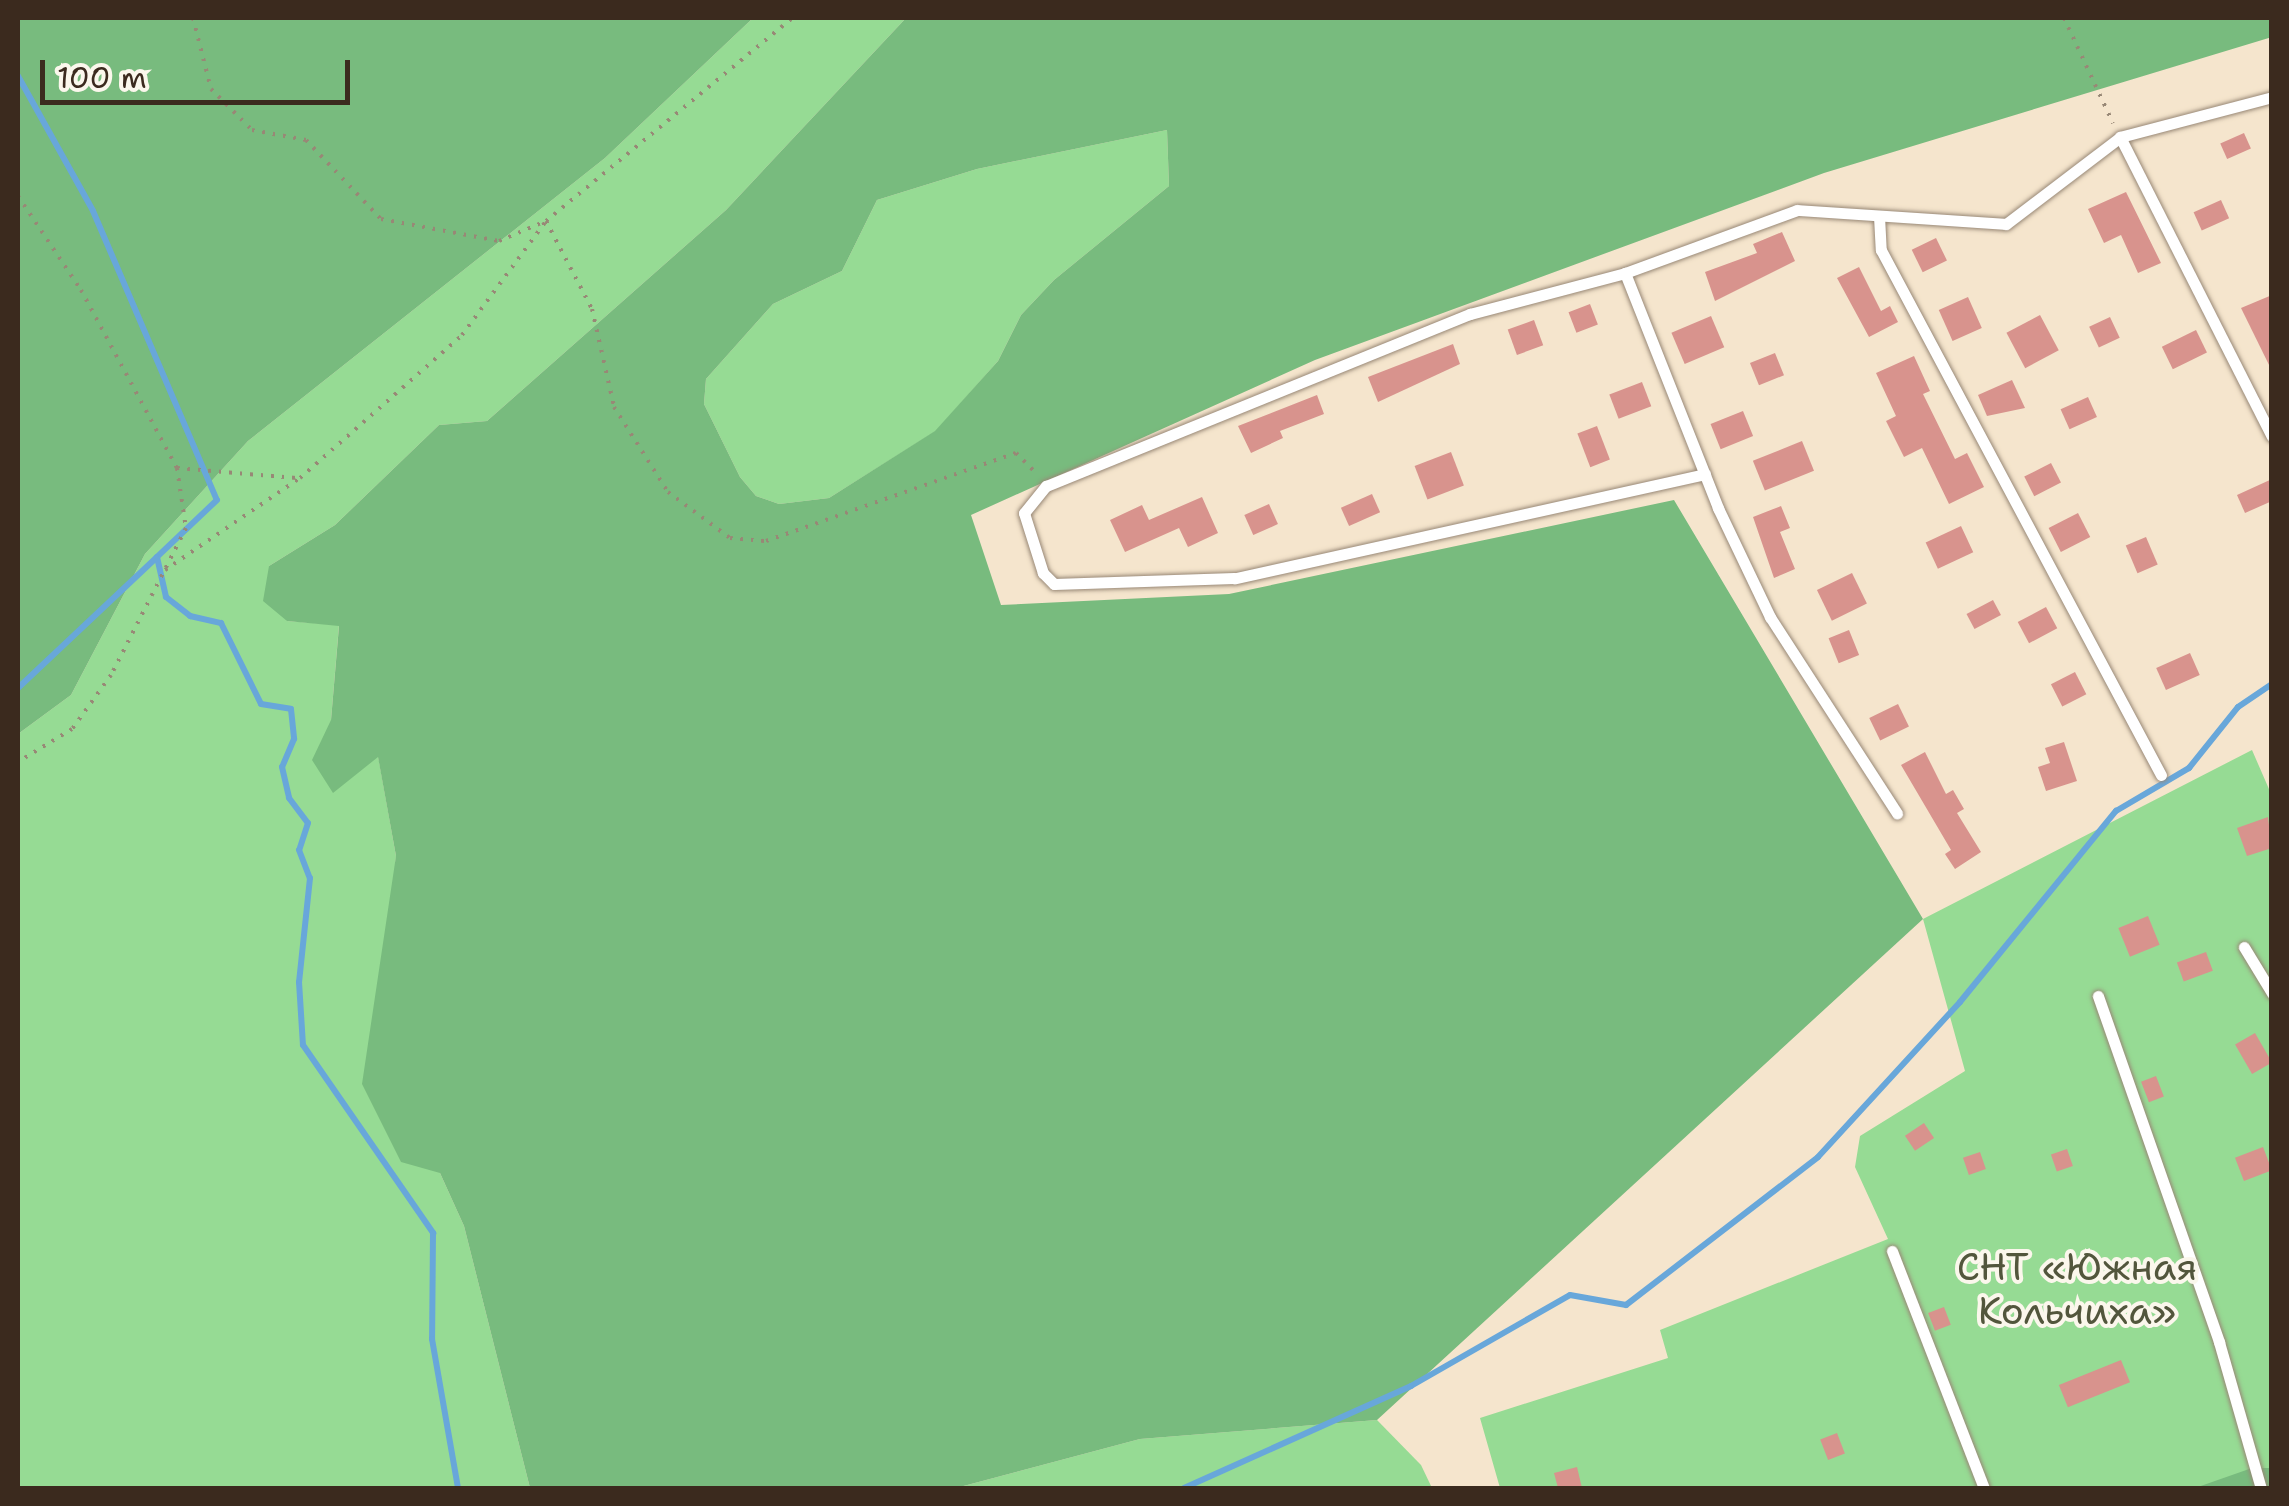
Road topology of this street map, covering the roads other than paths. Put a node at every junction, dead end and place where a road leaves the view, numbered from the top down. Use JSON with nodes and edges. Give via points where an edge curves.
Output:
{"nodes":[{"id":1,"x":2272,"y":97,"type":"edge"},
{"id":2,"x":2120,"y":136,"type":"junction"},
{"id":3,"x":1879,"y":216,"type":"junction"},
{"id":4,"x":1625,"y":273,"type":"junction"},
{"id":5,"x":2272,"y":436,"type":"edge"},
{"id":6,"x":1704,"y":474,"type":"junction"},
{"id":7,"x":2161,"y":774,"type":"dead end"},
{"id":8,"x":1896,"y":813,"type":"dead end"},
{"id":9,"x":2244,"y":947,"type":"dead end"},
{"id":10,"x":2272,"y":993,"type":"edge"},
{"id":11,"x":2098,"y":996,"type":"dead end"},
{"id":12,"x":1892,"y":1251,"type":"dead end"},
{"id":13,"x":1984,"y":1488,"type":"edge"},
{"id":14,"x":2262,"y":1488,"type":"edge"}],
"edges":[{"from":1,"to":2,"type":"lane"},
{"from":2,"to":3,"type":"lane","via":[[2006,224]]},
{"from":2,"to":5,"type":"lane"},
{"from":3,"to":4,"type":"lane","via":[[1797,210]]},
{"from":3,"to":7,"type":"lane","via":[[1882,250]]},
{"from":4,"to":6,"type":"lane"},
{"from":4,"to":6,"type":"lane","via":[[1470,314],[1046,486],[1026,503],[1024,520],[1047,581],[1234,578]]},
{"from":6,"to":8,"type":"lane","via":[[1770,617]]},
{"from":9,"to":10,"type":"lane"},
{"from":11,"to":14,"type":"lane","via":[[2219,1342]]},
{"from":12,"to":13,"type":"lane"}]}
